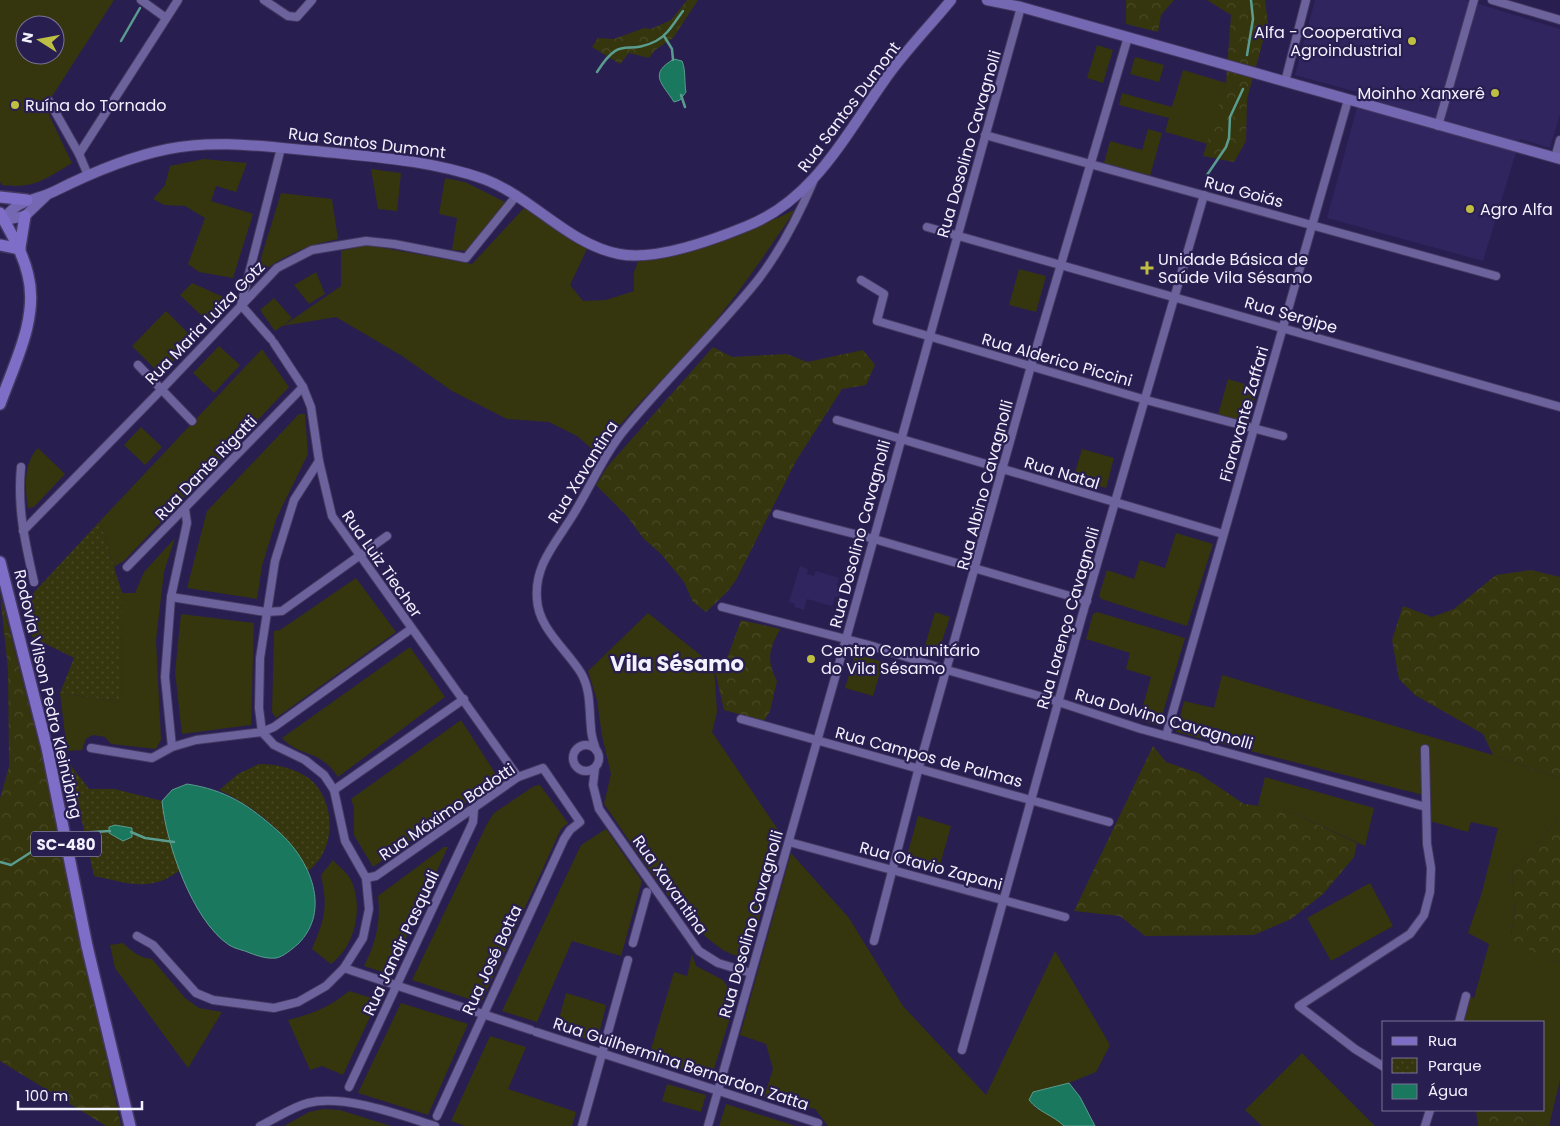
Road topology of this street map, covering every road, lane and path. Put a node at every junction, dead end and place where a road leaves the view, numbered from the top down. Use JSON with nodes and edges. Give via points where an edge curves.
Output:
{"nodes":[{"id":1,"x":140,"y":0,"type":"edge"},
{"id":2,"x":178,"y":0,"type":"edge"},
{"id":3,"x":264,"y":0,"type":"edge"},
{"id":4,"x":312,"y":0,"type":"edge"},
{"id":5,"x":951,"y":0,"type":"edge"},
{"id":6,"x":987,"y":0,"type":"edge"},
{"id":7,"x":1306,"y":0,"type":"edge"},
{"id":8,"x":1474,"y":0,"type":"edge"},
{"id":9,"x":1492,"y":0,"type":"edge"},
{"id":10,"x":1021,"y":7,"type":"junction"},
{"id":11,"x":166,"y":18,"type":"junction"},
{"id":12,"x":1560,"y":20,"type":"edge"},
{"id":13,"x":1128,"y":37,"type":"junction"},
{"id":14,"x":1285,"y":82,"type":"junction"},
{"id":15,"x":1348,"y":100,"type":"junction"},
{"id":16,"x":49,"y":101,"type":"dead end"},
{"id":17,"x":1438,"y":126,"type":"junction"},
{"id":18,"x":985,"y":135,"type":"junction"},
{"id":19,"x":1560,"y":140,"type":"edge"},
{"id":20,"x":281,"y":148,"type":"junction"},
{"id":21,"x":79,"y":154,"type":"junction"},
{"id":22,"x":1557,"y":159,"type":"edge"},
{"id":23,"x":1091,"y":165,"type":"junction"},
{"id":24,"x":88,"y":174,"type":"junction"},
{"id":25,"x":813,"y":182,"type":"junction"},
{"id":26,"x":48,"y":194,"type":"junction"},
{"id":27,"x":517,"y":195,"type":"junction"},
{"id":28,"x":1204,"y":195,"type":"junction"},
{"id":29,"x":0,"y":197,"type":"edge"},
{"id":30,"x":27,"y":200,"type":"junction"},
{"id":31,"x":2,"y":216,"type":"edge"},
{"id":32,"x":25,"y":216,"type":"junction"},
{"id":33,"x":1314,"y":225,"type":"junction"},
{"id":34,"x":928,"y":227,"type":"dead end"},
{"id":35,"x":957,"y":234,"type":"junction"},
{"id":36,"x":0,"y":245,"type":"edge"},
{"id":37,"x":20,"y":249,"type":"junction"},
{"id":38,"x":1062,"y":264,"type":"junction"},
{"id":39,"x":1496,"y":276,"type":"dead end"},
{"id":40,"x":861,"y":280,"type":"dead end"},
{"id":41,"x":1175,"y":296,"type":"junction"},
{"id":42,"x":240,"y":305,"type":"junction"},
{"id":43,"x":1284,"y":327,"type":"junction"},
{"id":44,"x":930,"y":337,"type":"junction"},
{"id":45,"x":138,"y":365,"type":"dead end"},
{"id":46,"x":1031,"y":366,"type":"junction"},
{"id":47,"x":303,"y":387,"type":"junction"},
{"id":48,"x":162,"y":389,"type":"junction"},
{"id":49,"x":1146,"y":400,"type":"junction"},
{"id":50,"x":0,"y":404,"type":"edge"},
{"id":51,"x":1560,"y":407,"type":"edge"},
{"id":52,"x":837,"y":420,"type":"dead end"},
{"id":53,"x":192,"y":421,"type":"dead end"},
{"id":54,"x":1255,"y":429,"type":"junction"},
{"id":55,"x":1283,"y":436,"type":"dead end"},
{"id":56,"x":900,"y":439,"type":"junction"},
{"id":57,"x":319,"y":461,"type":"junction"},
{"id":58,"x":20,"y":467,"type":"dead end"},
{"id":59,"x":1004,"y":470,"type":"junction"},
{"id":60,"x":1114,"y":503,"type":"junction"},
{"id":61,"x":185,"y":510,"type":"junction"},
{"id":62,"x":778,"y":514,"type":"dead end"},
{"id":63,"x":23,"y":531,"type":"junction"},
{"id":64,"x":1223,"y":534,"type":"junction"},
{"id":65,"x":387,"y":536,"type":"dead end"},
{"id":66,"x":874,"y":539,"type":"junction"},
{"id":67,"x":360,"y":556,"type":"junction"},
{"id":68,"x":0,"y":562,"type":"edge"},
{"id":69,"x":127,"y":567,"type":"dead end"},
{"id":70,"x":976,"y":570,"type":"junction"},
{"id":71,"x":34,"y":582,"type":"dead end"},
{"id":72,"x":171,"y":597,"type":"junction"},
{"id":73,"x":1087,"y":601,"type":"junction"},
{"id":74,"x":722,"y":607,"type":"dead end"},
{"id":75,"x":266,"y":612,"type":"junction"},
{"id":76,"x":411,"y":629,"type":"junction"},
{"id":77,"x":846,"y":639,"type":"junction"},
{"id":78,"x":947,"y":670,"type":"junction"},
{"id":79,"x":464,"y":699,"type":"junction"},
{"id":80,"x":1059,"y":702,"type":"junction"},
{"id":81,"x":741,"y":719,"type":"dead end"},
{"id":82,"x":591,"y":730,"type":"junction"},
{"id":83,"x":262,"y":732,"type":"junction"},
{"id":84,"x":1166,"y":736,"type":"junction"},
{"id":85,"x":816,"y":740,"type":"junction"},
{"id":86,"x":580,"y":746,"type":"junction"},
{"id":87,"x":172,"y":747,"type":"junction"},
{"id":88,"x":91,"y":748,"type":"dead end"},
{"id":89,"x":1425,"y":749,"type":"dead end"},
{"id":90,"x":596,"y":750,"type":"junction"},
{"id":91,"x":919,"y":767,"type":"junction"},
{"id":92,"x":595,"y":768,"type":"junction"},
{"id":93,"x":580,"y":770,"type":"junction"},
{"id":94,"x":518,"y":778,"type":"junction"},
{"id":95,"x":593,"y":785,"type":"junction"},
{"id":96,"x":334,"y":790,"type":"junction"},
{"id":97,"x":1032,"y":799,"type":"junction"},
{"id":98,"x":1426,"y":807,"type":"junction"},
{"id":99,"x":474,"y":809,"type":"junction"},
{"id":100,"x":580,"y":822,"type":"joint"},
{"id":101,"x":1109,"y":822,"type":"dead end"},
{"id":102,"x":789,"y":842,"type":"junction"},
{"id":103,"x":893,"y":870,"type":"junction"},
{"id":104,"x":366,"y":878,"type":"junction"},
{"id":105,"x":647,"y":892,"type":"dead end"},
{"id":106,"x":1003,"y":900,"type":"junction"},
{"id":107,"x":1066,"y":917,"type":"dead end"},
{"id":108,"x":137,"y":936,"type":"dead end"},
{"id":109,"x":874,"y":941,"type":"dead end"},
{"id":110,"x":633,"y":943,"type":"dead end"},
{"id":111,"x":628,"y":960,"type":"dead end"},
{"id":112,"x":344,"y":968,"type":"junction"},
{"id":113,"x":751,"y":973,"type":"junction"},
{"id":114,"x":396,"y":985,"type":"junction"},
{"id":115,"x":1466,"y":996,"type":"dead end"},
{"id":116,"x":483,"y":1014,"type":"junction"},
{"id":117,"x":1459,"y":1021,"type":"edge"},
{"id":118,"x":962,"y":1050,"type":"dead end"},
{"id":119,"x":602,"y":1052,"type":"junction"},
{"id":120,"x":1382,"y":1066,"type":"edge"},
{"id":121,"x":349,"y":1087,"type":"dead end"},
{"id":122,"x":718,"y":1090,"type":"junction"},
{"id":123,"x":1430,"y":1111,"type":"edge"},
{"id":124,"x":437,"y":1116,"type":"dead end"},
{"id":125,"x":818,"y":1125,"type":"edge"},
{"id":126,"x":130,"y":1126,"type":"edge"},
{"id":127,"x":260,"y":1126,"type":"edge"},
{"id":128,"x":433,"y":1126,"type":"edge"},
{"id":129,"x":582,"y":1126,"type":"edge"},
{"id":130,"x":708,"y":1126,"type":"edge"},
{"id":131,"x":1425,"y":1126,"type":"edge"}],
"edges":[{"from":1,"to":11,"type":"street"},
{"from":2,"to":11,"type":"street"},
{"from":3,"to":4,"type":"street","via":[[288,16],[297,17]]},
{"from":5,"to":25,"type":"main road","name":"Rua Santos Dumont","via":[[886,78]]},
{"from":6,"to":10,"type":"main road"},
{"from":7,"to":14,"type":"street"},
{"from":8,"to":17,"type":"street"},
{"from":9,"to":12,"type":"street"},
{"from":10,"to":13,"type":"main road"},
{"from":10,"to":18,"type":"street","name":"Rua Dosolino Cavagnolli"},
{"from":11,"to":21,"type":"street"},
{"from":13,"to":14,"type":"main road"},
{"from":13,"to":23,"type":"street","name":"Rua Albino Cavagnolli"},
{"from":14,"to":15,"type":"main road"},
{"from":15,"to":17,"type":"main road"},
{"from":15,"to":33,"type":"street","name":"Fioravante Zaffari"},
{"from":16,"to":21,"type":"street"},
{"from":17,"to":22,"type":"main road"},
{"from":18,"to":23,"type":"street","name":"Rua Goiás"},
{"from":18,"to":35,"type":"street","name":"Rua Dosolino Cavagnolli"},
{"from":19,"to":22,"type":"street"},
{"from":20,"to":24,"type":"main road","name":"Rua Santos Dumont","via":[[229,144],[186,146],[139,156]]},
{"from":20,"to":27,"type":"main road","name":"Rua Santos Dumont","via":[[431,164],[488,181]]},
{"from":20,"to":42,"type":"street"},
{"from":21,"to":24,"type":"street"},
{"from":23,"to":28,"type":"street","name":"Rua Goiás"},
{"from":23,"to":38,"type":"street","name":"Rua Albino Cavagnolli"},
{"from":24,"to":26,"type":"main road","name":"Rua Santos Dumont"},
{"from":25,"to":27,"type":"main road","name":"Rua Santos Dumont","via":[[780,210],[747,226],[687,246],[639,255],[618,254],[595,246]]},
{"from":25,"to":82,"type":"street","name":"Rua Xavantina","via":[[794,226],[758,280],[626,427],[545,556],[537,578],[536,602],[544,623],[582,675],[590,703]]},
{"from":26,"to":30,"type":"main road","name":"Rua Santos Dumont"},
{"from":26,"to":32,"type":"main road","name":"Rua Santos Dumont"},
{"from":27,"to":42,"type":"street","name":"Rua Maria Luiza Gotz","via":[[466,258],[366,242],[312,250],[277,268]]},
{"from":28,"to":33,"type":"street","name":"Rua Goiás"},
{"from":28,"to":41,"type":"street","name":"Rua Lorenço Cavagnolli"},
{"from":29,"to":30,"type":"main road"},
{"from":30,"to":31,"type":"main road","name":"Rua Santos Dumont"},
{"from":31,"to":32,"type":"main road"},
{"from":31,"to":37,"type":"main road"},
{"from":32,"to":37,"type":"main road"},
{"from":33,"to":39,"type":"street","name":"Rua Goiás"},
{"from":33,"to":43,"type":"street","name":"Fioravante Zaffari"},
{"from":34,"to":35,"type":"street","name":"Rua Sergipe"},
{"from":35,"to":38,"type":"street","name":"Rua Sergipe"},
{"from":35,"to":44,"type":"street","name":"Rua Dosolino Cavagnolli"},
{"from":36,"to":37,"type":"main road"},
{"from":37,"to":50,"type":"main road","via":[[29,276],[32,300],[28,325]]},
{"from":38,"to":41,"type":"street","name":"Rua Sergipe"},
{"from":38,"to":46,"type":"street","name":"Rua Albino Cavagnolli"},
{"from":40,"to":44,"type":"street","name":"Rua Alderico Piccini","via":[[884,294],[877,321]]},
{"from":41,"to":43,"type":"street","name":"Rua Sergipe"},
{"from":41,"to":49,"type":"street","name":"Rua Lorenço Cavagnolli"},
{"from":42,"to":47,"type":"street","name":"Rua Luiz Tiecher","via":[[272,341]]},
{"from":42,"to":48,"type":"street","name":"Rua Maria Luiza Gotz"},
{"from":43,"to":51,"type":"street","name":"Rua Sergipe"},
{"from":43,"to":54,"type":"street","name":"Fioravante Zaffari"},
{"from":44,"to":46,"type":"street","name":"Rua Alderico Piccini"},
{"from":44,"to":56,"type":"street","name":"Rua Dosolino Cavagnolli"},
{"from":45,"to":48,"type":"street"},
{"from":46,"to":49,"type":"street","name":"Rua Alderico Piccini"},
{"from":46,"to":59,"type":"street","name":"Rua Albino Cavagnolli"},
{"from":47,"to":57,"type":"street","name":"Rua Luiz Tiecher","via":[[312,407]]},
{"from":47,"to":61,"type":"street","name":"Rua Dante Rigatti"},
{"from":48,"to":53,"type":"street"},
{"from":48,"to":63,"type":"street","name":"Rua Maria Luiza Gotz"},
{"from":49,"to":54,"type":"street","name":"Rua Alderico Piccini"},
{"from":49,"to":60,"type":"street","name":"Rua Lorenço Cavagnolli"},
{"from":52,"to":56,"type":"street","name":"Rua Natal"},
{"from":54,"to":55,"type":"street","name":"Rua Alderico Piccini"},
{"from":54,"to":64,"type":"street","name":"Fioravante Zaffari"},
{"from":56,"to":59,"type":"street","name":"Rua Natal"},
{"from":56,"to":66,"type":"street","name":"Rua Dosolino Cavagnolli"},
{"from":57,"to":67,"type":"street","name":"Rua Luiz Tiecher","via":[[332,516]]},
{"from":57,"to":75,"type":"street","via":[[294,500],[275,561]]},
{"from":58,"to":63,"type":"street","via":[[18,497]]},
{"from":59,"to":60,"type":"street","name":"Rua Natal"},
{"from":59,"to":70,"type":"street","name":"Rua Albino Cavagnolli"},
{"from":60,"to":64,"type":"street","name":"Rua Natal"},
{"from":60,"to":73,"type":"street","name":"Rua Lorenço Cavagnolli"},
{"from":61,"to":69,"type":"street","name":"Rua Dante Rigatti"},
{"from":61,"to":72,"type":"street","via":[[188,523]]},
{"from":62,"to":66,"type":"street"},
{"from":63,"to":71,"type":"street"},
{"from":64,"to":84,"type":"street","name":"Fioravante Zaffari"},
{"from":65,"to":67,"type":"street"},
{"from":66,"to":70,"type":"street"},
{"from":66,"to":77,"type":"street","name":"Rua Dosolino Cavagnolli"},
{"from":67,"to":75,"type":"street","via":[[282,611]]},
{"from":67,"to":76,"type":"street","name":"Rua Luiz Tiecher"},
{"from":68,"to":126,"type":"main road","name":"Rodovia Vilson Pedro Kleinübing","number":"SC-480","via":[[46,748]]},
{"from":70,"to":73,"type":"street"},
{"from":70,"to":78,"type":"street","name":"Rua Albino Cavagnolli"},
{"from":72,"to":75,"type":"street"},
{"from":72,"to":87,"type":"street","via":[[165,677]]},
{"from":73,"to":80,"type":"street","name":"Rua Lorenço Cavagnolli"},
{"from":74,"to":77,"type":"street","name":"Rua Dolvino Cavagnolli"},
{"from":75,"to":83,"type":"street","via":[[260,658]]},
{"from":76,"to":79,"type":"street","name":"Rua Luiz Tiecher"},
{"from":76,"to":83,"type":"street","via":[[274,727]]},
{"from":77,"to":78,"type":"street","name":"Rua Dolvino Cavagnolli"},
{"from":77,"to":85,"type":"street","name":"Rua Dosolino Cavagnolli"},
{"from":78,"to":80,"type":"street","name":"Rua Dolvino Cavagnolli"},
{"from":78,"to":91,"type":"street","name":"Rua Albino Cavagnolli"},
{"from":79,"to":94,"type":"street","name":"Rua Luiz Tiecher"},
{"from":79,"to":96,"type":"street"},
{"from":80,"to":84,"type":"street","name":"Rua Dolvino Cavagnolli"},
{"from":80,"to":97,"type":"street","name":"Rua Lorenço Cavagnolli"},
{"from":81,"to":85,"type":"street","name":"Rua Campos de Palmas"},
{"from":82,"to":86,"type":"street"},
{"from":82,"to":90,"type":"street","name":"Rua Xavantina"},
{"from":83,"to":87,"type":"street","via":[[196,740]]},
{"from":83,"to":96,"type":"street","via":[[274,745],[305,760],[324,775]]},
{"from":84,"to":98,"type":"street","name":"Rua Dolvino Cavagnolli"},
{"from":85,"to":91,"type":"street","name":"Rua Campos de Palmas"},
{"from":85,"to":102,"type":"street","name":"Rua Dosolino Cavagnolli"},
{"from":86,"to":90,"type":"street","via":[[589,745]]},
{"from":86,"to":93,"type":"street","via":[[572,757],[574,766]]},
{"from":87,"to":88,"type":"street","via":[[152,758]]},
{"from":89,"to":98,"type":"street"},
{"from":90,"to":92,"type":"street","via":[[599,758]]},
{"from":91,"to":97,"type":"street","name":"Rua Campos de Palmas"},
{"from":91,"to":103,"type":"street","name":"Rua Albino Cavagnolli"},
{"from":92,"to":93,"type":"street"},
{"from":92,"to":95,"type":"street"},
{"from":93,"to":95,"type":"street"},
{"from":94,"to":99,"type":"street","name":"Rua Máximo Badotti"},
{"from":94,"to":100,"type":"street","name":"Rua Máximo Badotti","via":[[543,768]]},
{"from":95,"to":113,"type":"street","name":"Rua Xavantina","via":[[599,810],[700,951],[718,963]]},
{"from":96,"to":104,"type":"street","via":[[345,841]]},
{"from":97,"to":101,"type":"street","name":"Rua Campos de Palmas"},
{"from":97,"to":106,"type":"street","name":"Rua Lorenço Cavagnolli"},
{"from":98,"to":120,"type":"street","via":[[1431,868],[1430,892],[1424,915],[1410,934],[1299,1006]]},
{"from":99,"to":104,"type":"street","name":"Rua Máximo Badotti","via":[[376,876]]},
{"from":99,"to":114,"type":"street","name":"Rua Jandir Pasquali","via":[[473,822]]},
{"from":100,"to":116,"type":"street","name":"Rua José Botta","via":[[564,839]]},
{"from":102,"to":103,"type":"street","name":"Rua Otavio Zapani"},
{"from":102,"to":113,"type":"street","name":"Rua Dosolino Cavagnolli"},
{"from":103,"to":106,"type":"street","name":"Rua Otavio Zapani"},
{"from":103,"to":109,"type":"street","name":"Rua Albino Cavagnolli"},
{"from":104,"to":112,"type":"street","via":[[369,909],[363,938]]},
{"from":105,"to":110,"type":"street"},
{"from":106,"to":107,"type":"street","name":"Rua Otavio Zapani"},
{"from":106,"to":118,"type":"street","name":"Rua Lorenço Cavagnolli"},
{"from":108,"to":112,"type":"street","via":[[153,945],[196,993],[213,1000],[274,1008],[298,1002],[326,986]]},
{"from":111,"to":119,"type":"street"},
{"from":112,"to":114,"type":"street","name":"Rua Guilhermina Bernardon Zatta"},
{"from":113,"to":122,"type":"street","name":"Rua Dosolino Cavagnolli"},
{"from":114,"to":116,"type":"street","name":"Rua Guilhermina Bernardon Zatta"},
{"from":114,"to":121,"type":"street","name":"Rua Jandir Pasquali"},
{"from":115,"to":117,"type":"street"},
{"from":116,"to":119,"type":"street","name":"Rua Guilhermina Bernardon Zatta"},
{"from":116,"to":124,"type":"street","name":"Rua José Botta"},
{"from":119,"to":122,"type":"street","name":"Rua Guilhermina Bernardon Zatta"},
{"from":119,"to":129,"type":"street"},
{"from":122,"to":125,"type":"street","name":"Rua Guilhermina Bernardon Zatta"},
{"from":122,"to":130,"type":"street","name":"Rua Dosolino Cavagnolli"},
{"from":123,"to":131,"type":"street"},
{"from":127,"to":128,"type":"street","via":[[307,1103],[324,1100],[342,1100]]}]}
